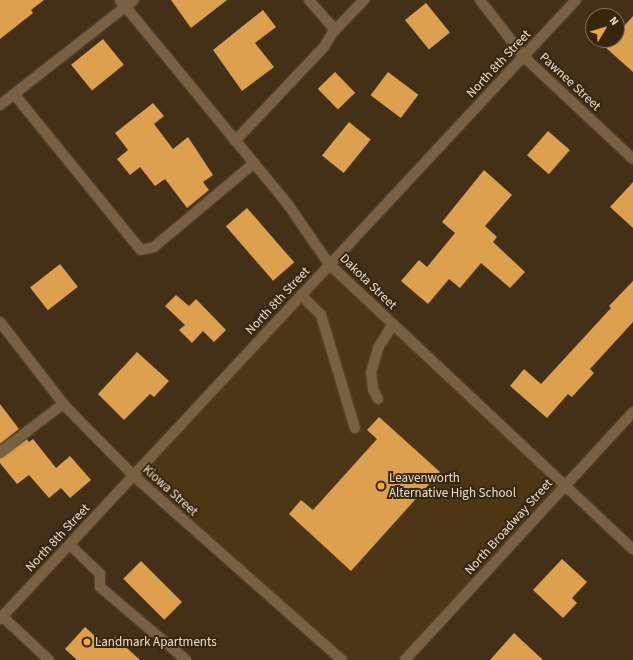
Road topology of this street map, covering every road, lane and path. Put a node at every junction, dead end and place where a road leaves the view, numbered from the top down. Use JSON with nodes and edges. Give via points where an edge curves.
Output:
{"nodes":[{"id":1,"x":134,"y":0,"type":"edge"},
{"id":2,"x":309,"y":0,"type":"edge"},
{"id":3,"x":364,"y":0,"type":"edge"},
{"id":4,"x":480,"y":0,"type":"edge"},
{"id":5,"x":576,"y":0,"type":"edge"},
{"id":6,"x":123,"y":3,"type":"edge"},
{"id":7,"x":335,"y":30,"type":"junction"},
{"id":8,"x":524,"y":57,"type":"junction"},
{"id":9,"x":14,"y":94,"type":"junction"},
{"id":10,"x":0,"y":105,"type":"edge"},
{"id":11,"x":235,"y":141,"type":"junction"},
{"id":12,"x":633,"y":159,"type":"edge"},
{"id":13,"x":254,"y":163,"type":"junction"},
{"id":14,"x":329,"y":264,"type":"junction"},
{"id":15,"x":301,"y":295,"type":"junction"},
{"id":16,"x":0,"y":322,"type":"edge"},
{"id":17,"x":393,"y":324,"type":"junction"},
{"id":18,"x":378,"y":399,"type":"dead end"},
{"id":19,"x":63,"y":404,"type":"junction"},
{"id":20,"x":633,"y":412,"type":"edge"},
{"id":21,"x":356,"y":428,"type":"dead end"},
{"id":22,"x":0,"y":452,"type":"edge"},
{"id":23,"x":134,"y":476,"type":"junction"},
{"id":24,"x":565,"y":486,"type":"junction"},
{"id":25,"x":70,"y":545,"type":"junction"},
{"id":26,"x":633,"y":549,"type":"edge"},
{"id":27,"x":1,"y":618,"type":"edge"},
{"id":28,"x":49,"y":660,"type":"edge"},
{"id":29,"x":186,"y":660,"type":"edge"},
{"id":30,"x":342,"y":660,"type":"edge"},
{"id":31,"x":406,"y":660,"type":"edge"}],
"edges":[{"from":1,"to":6,"type":"street"},
{"from":2,"to":7,"type":"street"},
{"from":3,"to":7,"type":"street"},
{"from":4,"to":8,"type":"street","name":"Pawnee Street"},
{"from":5,"to":8,"type":"street","name":"North 8th Street"},
{"from":6,"to":9,"type":"street"},
{"from":6,"to":11,"type":"street","name":"Dakota Street"},
{"from":7,"to":11,"type":"street","via":[[324,47]]},
{"from":8,"to":12,"type":"street","name":"Pawnee Street"},
{"from":8,"to":14,"type":"street","name":"North 8th Street"},
{"from":9,"to":10,"type":"street"},
{"from":9,"to":13,"type":"street","via":[[141,250],[154,247]]},
{"from":11,"to":13,"type":"street","name":"Dakota Street"},
{"from":13,"to":14,"type":"street","name":"Dakota Street","via":[[289,206]]},
{"from":14,"to":15,"type":"street","name":"North 8th Street"},
{"from":14,"to":17,"type":"street","name":"Dakota Street"},
{"from":15,"to":21,"type":"street","via":[[321,314]]},
{"from":15,"to":23,"type":"street","name":"North 8th Street"},
{"from":16,"to":19,"type":"street","name":"Kiowa Street"},
{"from":17,"to":18,"type":"street","via":[[378,348],[371,373],[373,389]]},
{"from":17,"to":24,"type":"street","name":"Dakota Street"},
{"from":19,"to":22,"type":"street"},
{"from":19,"to":23,"type":"street","name":"Kiowa Street"},
{"from":20,"to":24,"type":"street","name":"North Broadway Street"},
{"from":23,"to":25,"type":"street","name":"North 8th Street"},
{"from":23,"to":30,"type":"street","name":"Kiowa Street"},
{"from":24,"to":26,"type":"street","name":"Dakota Street"},
{"from":24,"to":31,"type":"street","name":"North Broadway Street"},
{"from":25,"to":27,"type":"street","name":"North 8th Street"},
{"from":25,"to":29,"type":"street","via":[[100,574],[100,587]]},
{"from":27,"to":28,"type":"street"}]}
